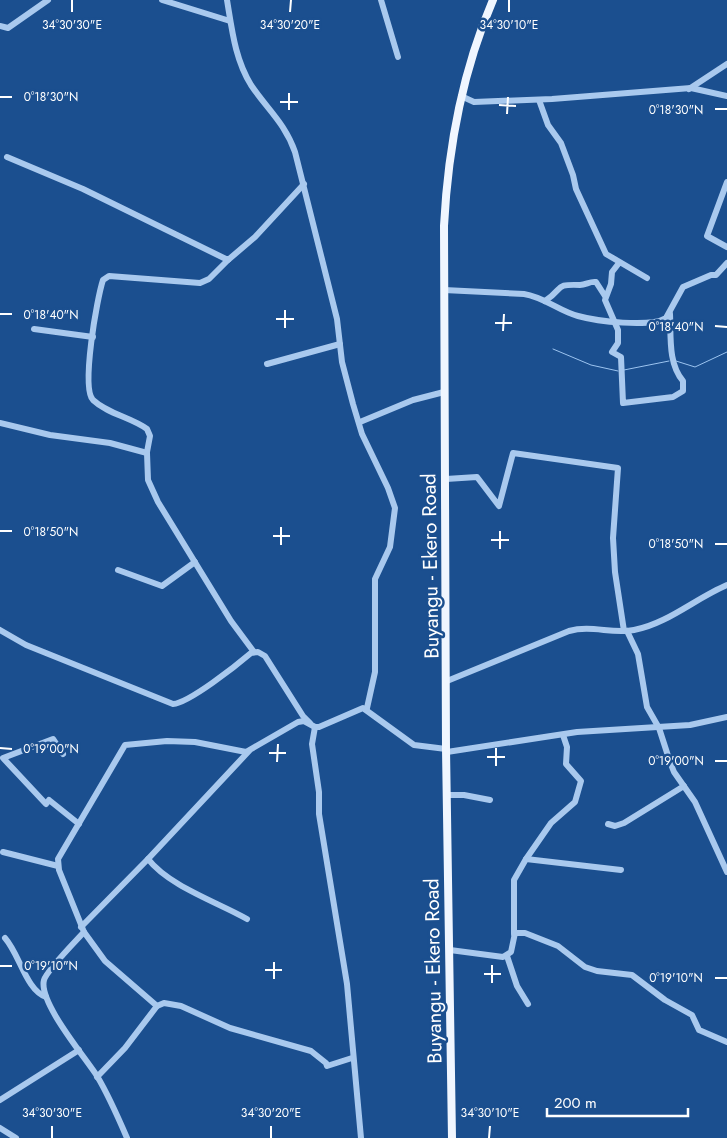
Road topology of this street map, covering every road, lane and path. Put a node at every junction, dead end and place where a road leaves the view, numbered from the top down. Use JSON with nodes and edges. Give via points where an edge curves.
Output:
{"nodes":[{"id":1,"x":48,"y":0,"type":"edge"},
{"id":2,"x":162,"y":0,"type":"edge"},
{"id":3,"x":227,"y":0,"type":"edge"},
{"id":4,"x":381,"y":0,"type":"edge"},
{"id":5,"x":493,"y":0,"type":"edge"},
{"id":6,"x":230,"y":21,"type":"junction"},
{"id":7,"x":0,"y":26,"type":"edge"},
{"id":8,"x":398,"y":57,"type":"dead end"},
{"id":9,"x":727,"y":64,"type":"edge"},
{"id":10,"x":689,"y":89,"type":"junction"},
{"id":11,"x":460,"y":96,"type":"junction"},
{"id":12,"x":727,"y":96,"type":"edge"},
{"id":13,"x":539,"y":100,"type":"junction"},
{"id":14,"x":7,"y":157,"type":"dead end"},
{"id":15,"x":727,"y":182,"type":"edge"},
{"id":16,"x":304,"y":184,"type":"junction"},
{"id":17,"x":727,"y":247,"type":"edge"},
{"id":18,"x":228,"y":260,"type":"junction"},
{"id":19,"x":619,"y":263,"type":"junction"},
{"id":20,"x":727,"y":264,"type":"edge"},
{"id":21,"x":647,"y":278,"type":"dead end"},
{"id":22,"x":444,"y":290,"type":"junction"},
{"id":23,"x":605,"y":296,"type":"junction"},
{"id":24,"x":545,"y":301,"type":"junction"},
{"id":25,"x":670,"y":314,"type":"junction"},
{"id":26,"x":616,"y":321,"type":"junction"},
{"id":27,"x":34,"y":329,"type":"dead end"},
{"id":28,"x":93,"y":337,"type":"junction"},
{"id":29,"x":340,"y":344,"type":"junction"},
{"id":30,"x":267,"y":364,"type":"dead end"},
{"id":31,"x":444,"y":392,"type":"junction"},
{"id":32,"x":360,"y":422,"type":"junction"},
{"id":33,"x":0,"y":423,"type":"edge"},
{"id":34,"x":146,"y":452,"type":"junction"},
{"id":35,"x":446,"y":480,"type":"junction"},
{"id":36,"x":195,"y":562,"type":"junction"},
{"id":37,"x":118,"y":570,"type":"dead end"},
{"id":38,"x":727,"y":585,"type":"edge"},
{"id":39,"x":0,"y":630,"type":"edge"},
{"id":40,"x":626,"y":631,"type":"junction"},
{"id":41,"x":254,"y":652,"type":"junction"},
{"id":42,"x":448,"y":681,"type":"junction"},
{"id":43,"x":367,"y":708,"type":"junction"},
{"id":44,"x":727,"y":717,"type":"edge"},
{"id":45,"x":315,"y":727,"type":"junction"},
{"id":46,"x":658,"y":728,"type":"junction"},
{"id":47,"x":563,"y":735,"type":"junction"},
{"id":48,"x":446,"y":751,"type":"junction"},
{"id":49,"x":249,"y":752,"type":"junction"},
{"id":50,"x":63,"y":754,"type":"dead end"},
{"id":51,"x":684,"y":786,"type":"junction"},
{"id":52,"x":447,"y":795,"type":"junction"},
{"id":53,"x":490,"y":800,"type":"dead end"},
{"id":54,"x":79,"y":824,"type":"junction"},
{"id":55,"x":608,"y":824,"type":"dead end"},
{"id":56,"x":3,"y":852,"type":"dead end"},
{"id":57,"x":526,"y":859,"type":"junction"},
{"id":58,"x":148,"y":860,"type":"junction"},
{"id":59,"x":58,"y":866,"type":"junction"},
{"id":60,"x":621,"y":870,"type":"dead end"},
{"id":61,"x":727,"y":872,"type":"edge"},
{"id":62,"x":247,"y":919,"type":"dead end"},
{"id":63,"x":83,"y":930,"type":"junction"},
{"id":64,"x":514,"y":934,"type":"junction"},
{"id":65,"x":5,"y":938,"type":"dead end"},
{"id":66,"x":450,"y":950,"type":"junction"},
{"id":67,"x":507,"y":956,"type":"junction"},
{"id":68,"x":46,"y":997,"type":"junction"},
{"id":69,"x":528,"y":1004,"type":"dead end"},
{"id":70,"x":157,"y":1006,"type":"junction"},
{"id":71,"x":727,"y":1042,"type":"edge"},
{"id":72,"x":79,"y":1050,"type":"junction"},
{"id":73,"x":352,"y":1058,"type":"junction"},
{"id":74,"x":97,"y":1077,"type":"junction"},
{"id":75,"x":0,"y":1100,"type":"edge"},
{"id":76,"x":0,"y":1128,"type":"edge"},
{"id":77,"x":16,"y":1138,"type":"edge"},
{"id":78,"x":127,"y":1138,"type":"edge"},
{"id":79,"x":361,"y":1138,"type":"edge"},
{"id":80,"x":452,"y":1138,"type":"edge"}],
"edges":[{"from":1,"to":7,"type":"street","via":[[8,28]]},
{"from":2,"to":6,"type":"street"},
{"from":3,"to":6,"type":"street"},
{"from":4,"to":8,"type":"street"},
{"from":5,"to":11,"type":"main road","name":"Buyangu - Ekero Road"},
{"from":6,"to":16,"type":"street","via":[[240,62],[259,96],[288,134]]},
{"from":9,"to":10,"type":"street"},
{"from":10,"to":12,"type":"street"},
{"from":10,"to":13,"type":"street"},
{"from":11,"to":13,"type":"street","via":[[474,102]]},
{"from":11,"to":22,"type":"main road","name":"Buyangu - Ekero Road","via":[[447,176]]},
{"from":13,"to":19,"type":"street","via":[[548,125],[562,143],[586,216],[606,254]]},
{"from":14,"to":18,"type":"street","via":[[84,189]]},
{"from":15,"to":17,"type":"street","via":[[707,236]]},
{"from":16,"to":18,"type":"street","via":[[255,237]]},
{"from":16,"to":29,"type":"street","via":[[317,248],[337,319]]},
{"from":18,"to":28,"type":"street","via":[[209,279],[200,283],[105,277]]},
{"from":19,"to":21,"type":"street"},
{"from":19,"to":23,"type":"street","via":[[612,272]]},
{"from":20,"to":25,"type":"street","via":[[716,275],[683,287]]},
{"from":22,"to":24,"type":"street","via":[[497,291],[532,295]]},
{"from":22,"to":31,"type":"main road","name":"Buyangu - Ekero Road"},
{"from":23,"to":24,"type":"street","via":[[596,282],[570,283],[564,284]]},
{"from":23,"to":26,"type":"street"},
{"from":24,"to":26,"type":"street","via":[[578,316]]},
{"from":25,"to":26,"type":"street","via":[[662,321],[645,324]]},
{"from":25,"to":26,"type":"street","via":[[673,364],[685,387],[679,395],[672,397],[623,403],[621,357],[612,352],[619,339]]},
{"from":27,"to":28,"type":"street"},
{"from":28,"to":34,"type":"street","via":[[87,378],[89,395],[106,410],[147,428],[150,436]]},
{"from":29,"to":30,"type":"street"},
{"from":29,"to":32,"type":"street"},
{"from":31,"to":32,"type":"street","via":[[413,400]]},
{"from":31,"to":35,"type":"main road","name":"Buyangu - Ekero Road"},
{"from":32,"to":43,"type":"street","via":[[362,434],[395,508],[390,546],[375,579],[375,672]]},
{"from":33,"to":34,"type":"street"},
{"from":34,"to":36,"type":"street","via":[[152,489]]},
{"from":35,"to":40,"type":"street","via":[[477,477],[500,506],[511,456],[515,453],[618,468],[613,538],[615,572]]},
{"from":35,"to":42,"type":"main road","name":"Buyangu - Ekero Road"},
{"from":36,"to":37,"type":"street","via":[[162,586]]},
{"from":36,"to":41,"type":"street"},
{"from":38,"to":40,"type":"street","via":[[643,628]]},
{"from":39,"to":41,"type":"street","via":[[26,645],[173,704],[197,692]]},
{"from":40,"to":42,"type":"street","via":[[569,630]]},
{"from":40,"to":46,"type":"street","via":[[638,654],[647,707]]},
{"from":41,"to":45,"type":"street","via":[[265,656],[303,716]]},
{"from":42,"to":48,"type":"main road","name":"Buyangu - Ekero Road"},
{"from":43,"to":45,"type":"street"},
{"from":43,"to":48,"type":"street","via":[[414,745]]},
{"from":44,"to":46,"type":"street"},
{"from":45,"to":49,"type":"street","via":[[298,722]]},
{"from":45,"to":73,"type":"street","via":[[312,744],[319,814],[347,984]]},
{"from":46,"to":47,"type":"street"},
{"from":46,"to":51,"type":"street","via":[[674,772]]},
{"from":47,"to":48,"type":"street"},
{"from":47,"to":57,"type":"street","via":[[567,747],[566,764],[581,783],[574,804],[551,823]]},
{"from":48,"to":52,"type":"main road","name":"Buyangu - Ekero Road"},
{"from":49,"to":54,"type":"street","via":[[195,742],[126,744]]},
{"from":49,"to":58,"type":"street"},
{"from":50,"to":54,"type":"street","via":[[53,739],[3,758],[46,804],[49,800]]},
{"from":51,"to":55,"type":"street","via":[[624,824]]},
{"from":51,"to":61,"type":"street","via":[[702,814]]},
{"from":52,"to":53,"type":"street"},
{"from":52,"to":66,"type":"main road","name":"Buyangu - Ekero Road"},
{"from":54,"to":59,"type":"street","via":[[59,857]]},
{"from":56,"to":59,"type":"street"},
{"from":57,"to":60,"type":"street"},
{"from":57,"to":64,"type":"street","via":[[514,880]]},
{"from":58,"to":62,"type":"street","via":[[181,885]]},
{"from":58,"to":63,"type":"street"},
{"from":59,"to":63,"type":"street"},
{"from":63,"to":68,"type":"street","via":[[45,978]]},
{"from":63,"to":70,"type":"street","via":[[105,961]]},
{"from":64,"to":67,"type":"street","via":[[511,952]]},
{"from":64,"to":71,"type":"street","via":[[525,933],[558,946],[585,967],[632,975],[692,1015],[699,1030]]},
{"from":65,"to":68,"type":"street","via":[[16,950],[34,990]]},
{"from":66,"to":67,"type":"street","via":[[497,958]]},
{"from":66,"to":80,"type":"main road","name":"Buyangu - Ekero Road"},
{"from":67,"to":69,"type":"street","via":[[515,981]]},
{"from":68,"to":72,"type":"street"},
{"from":70,"to":73,"type":"street","via":[[164,1003],[181,1006],[230,1028],[308,1050],[327,1066]]},
{"from":70,"to":74,"type":"street","via":[[125,1048]]},
{"from":72,"to":74,"type":"street"},
{"from":72,"to":75,"type":"street"},
{"from":73,"to":79,"type":"street"},
{"from":74,"to":78,"type":"street"},
{"from":76,"to":77,"type":"street"}]}
